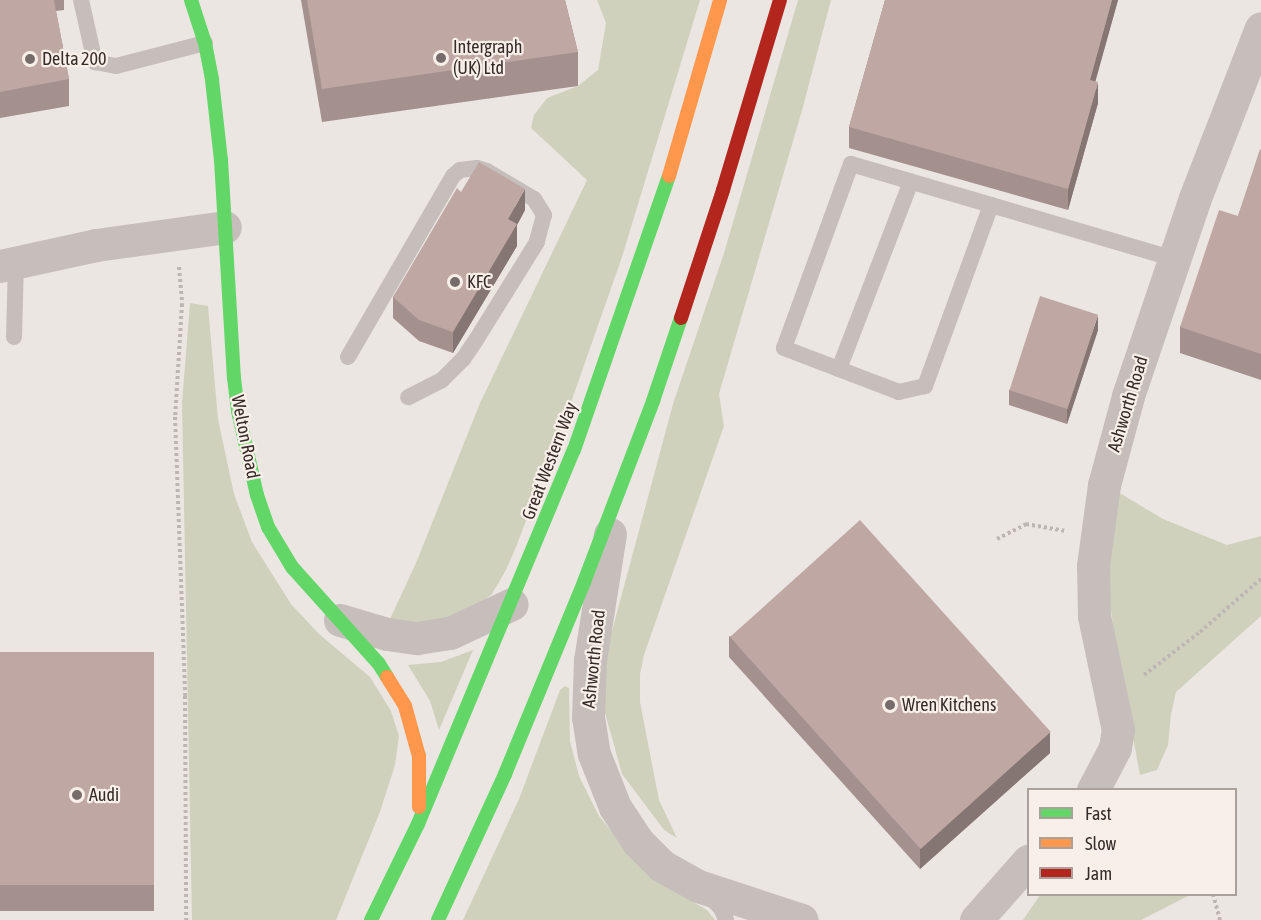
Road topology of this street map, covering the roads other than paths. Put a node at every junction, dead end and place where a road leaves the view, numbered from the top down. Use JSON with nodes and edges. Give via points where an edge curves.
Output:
{"nodes":[{"id":1,"x":81,"y":0,"type":"edge"},
{"id":2,"x":191,"y":0,"type":"edge"},
{"id":3,"x":720,"y":0,"type":"edge"},
{"id":4,"x":780,"y":0,"type":"edge"},
{"id":5,"x":1261,"y":28,"type":"edge"},
{"id":6,"x":205,"y":43,"type":"junction"},
{"id":7,"x":911,"y":181,"type":"junction"},
{"id":8,"x":991,"y":205,"type":"junction"},
{"id":9,"x":225,"y":227,"type":"junction"},
{"id":10,"x":1175,"y":259,"type":"junction"},
{"id":11,"x":8,"y":264,"type":"edge"},
{"id":12,"x":14,"y":337,"type":"dead end"},
{"id":13,"x":348,"y":357,"type":"dead end"},
{"id":14,"x":839,"y":369,"type":"junction"},
{"id":15,"x":408,"y":397,"type":"dead end"},
{"id":16,"x":617,"y":497,"type":"junction"},
{"id":17,"x":512,"y":604,"type":"junction"},
{"id":18,"x":340,"y":620,"type":"junction"},
{"id":19,"x":1093,"y":788,"type":"edge"},
{"id":20,"x":418,"y":824,"type":"junction"},
{"id":21,"x":1027,"y":863,"type":"edge"},
{"id":22,"x":698,"y":886,"type":"junction"},
{"id":23,"x":371,"y":920,"type":"edge"},
{"id":24,"x":438,"y":920,"type":"edge"},
{"id":25,"x":726,"y":920,"type":"edge"},
{"id":26,"x":802,"y":920,"type":"edge"},
{"id":27,"x":976,"y":920,"type":"edge"}],
"edges":[{"from":1,"to":6,"type":"lane","via":[[95,62],[116,66]]},
{"from":2,"to":6,"type":"main road","name":"Welton Road"},
{"from":3,"to":17,"type":"main road","name":"Great Western Way","via":[[641,265],[574,450]]},
{"from":4,"to":16,"type":"main road","via":[[692,287]]},
{"from":5,"to":10,"type":"street","name":"Ashworth Road","via":[[1221,126]]},
{"from":6,"to":9,"type":"main road","name":"Welton Road","via":[[221,160]]},
{"from":7,"to":8,"type":"lane"},
{"from":7,"to":14,"type":"lane"},
{"from":7,"to":14,"type":"lane","via":[[851,164],[784,348]]},
{"from":8,"to":10,"type":"lane"},
{"from":8,"to":14,"type":"lane","via":[[926,386],[898,392]]},
{"from":9,"to":11,"type":"street","via":[[174,232]]},
{"from":9,"to":18,"type":"main road","name":"Welton Road","via":[[237,400],[257,495],[281,551]]},
{"from":10,"to":19,"type":"street","name":"Ashworth Road","via":[[1128,396],[1104,485],[1096,537],[1094,616],[1118,730],[1115,748]]},
{"from":11,"to":12,"type":"lane"},
{"from":13,"to":15,"type":"lane","via":[[460,170],[487,171],[534,199],[544,215],[537,242],[476,340],[442,380]]},
{"from":16,"to":22,"type":"street","name":"Ashworth Road","via":[[590,660],[590,735],[607,789],[638,842],[662,866]]},
{"from":16,"to":24,"type":"main road","via":[[505,774]]},
{"from":17,"to":18,"type":"street","via":[[450,633],[417,638]]},
{"from":17,"to":20,"type":"main road","name":"Great Western Way"},
{"from":18,"to":20,"type":"main road","name":"Welton Road","via":[[379,664],[405,706],[419,756]]},
{"from":20,"to":23,"type":"main road","name":"Great Western Way"},
{"from":21,"to":27,"type":"street"},
{"from":22,"to":25,"type":"lane","via":[[721,908]]},
{"from":22,"to":26,"type":"street","name":"Ashworth Road"}]}
